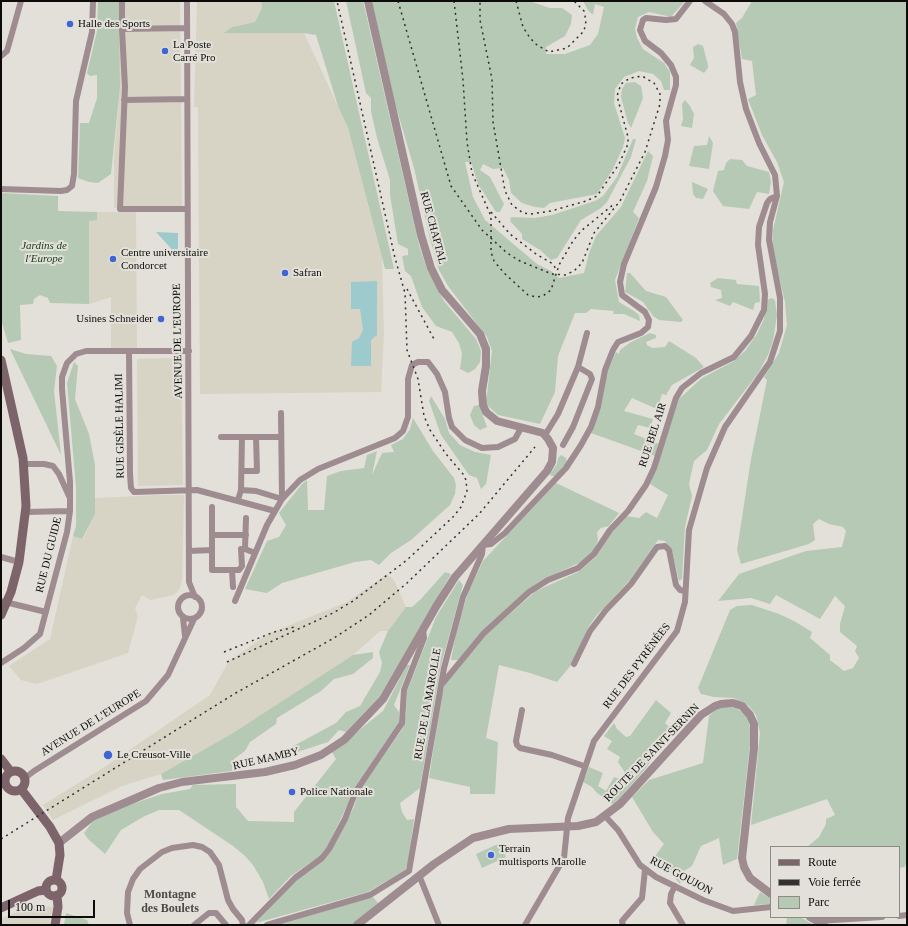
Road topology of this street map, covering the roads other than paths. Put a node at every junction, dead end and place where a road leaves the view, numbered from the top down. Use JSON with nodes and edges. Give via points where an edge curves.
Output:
{"nodes":[{"id":1,"x":21,"y":1,"type":"edge"},
{"id":2,"x":93,"y":1,"type":"edge"},
{"id":3,"x":122,"y":1,"type":"edge"},
{"id":4,"x":187,"y":1,"type":"edge"},
{"id":5,"x":368,"y":1,"type":"edge"},
{"id":6,"x":690,"y":1,"type":"edge"},
{"id":7,"x":705,"y":1,"type":"edge"},
{"id":8,"x":122,"y":28,"type":"junction"},
{"id":9,"x":187,"y":28,"type":"junction"},
{"id":10,"x":1,"y":56,"type":"edge"},
{"id":11,"x":187,"y":99,"type":"junction"},
{"id":12,"x":124,"y":100,"type":"junction"},
{"id":13,"x":1,"y":189,"type":"edge"},
{"id":14,"x":777,"y":196,"type":"junction"},
{"id":15,"x":187,"y":209,"type":"junction"},
{"id":16,"x":586,"y":333,"type":"dead end"},
{"id":17,"x":129,"y":351,"type":"junction"},
{"id":18,"x":189,"y":351,"type":"junction"},
{"id":19,"x":1,"y":360,"type":"edge"},
{"id":20,"x":578,"y":367,"type":"junction"},
{"id":21,"x":281,"y":413,"type":"dead end"},
{"id":22,"x":522,"y":428,"type":"junction"},
{"id":23,"x":545,"y":435,"type":"junction"},
{"id":24,"x":221,"y":437,"type":"dead end"},
{"id":25,"x":242,"y":437,"type":"junction"},
{"id":26,"x":256,"y":437,"type":"junction"},
{"id":27,"x":281,"y":437,"type":"junction"},
{"id":28,"x":563,"y":445,"type":"dead end"},
{"id":29,"x":24,"y":464,"type":"junction"},
{"id":30,"x":242,"y":471,"type":"junction"},
{"id":31,"x":241,"y":490,"type":"junction"},
{"id":32,"x":189,"y":491,"type":"junction"},
{"id":33,"x":70,"y":498,"type":"junction"},
{"id":34,"x":282,"y":499,"type":"junction"},
{"id":35,"x":238,"y":500,"type":"junction"},
{"id":36,"x":212,"y":507,"type":"dead end"},
{"id":37,"x":70,"y":511,"type":"junction"},
{"id":38,"x":275,"y":511,"type":"junction"},
{"id":39,"x":26,"y":512,"type":"junction"},
{"id":40,"x":246,"y":518,"type":"dead end"},
{"id":41,"x":212,"y":535,"type":"junction"},
{"id":42,"x":246,"y":535,"type":"junction"},
{"id":43,"x":483,"y":545,"type":"junction"},
{"id":44,"x":246,"y":549,"type":"junction"},
{"id":45,"x":212,"y":550,"type":"junction"},
{"id":46,"x":189,"y":551,"type":"junction"},
{"id":47,"x":255,"y":553,"type":"junction"},
{"id":48,"x":1,"y":557,"type":"edge"},
{"id":49,"x":19,"y":562,"type":"junction"},
{"id":50,"x":232,"y":570,"type":"junction"},
{"id":51,"x":190,"y":584,"type":"junction"},
{"id":52,"x":233,"y":587,"type":"dead end"},
{"id":53,"x":685,"y":591,"type":"junction"},
{"id":54,"x":184,"y":597,"type":"junction"},
{"id":55,"x":195,"y":597,"type":"junction"},
{"id":56,"x":235,"y":601,"type":"dead end"},
{"id":57,"x":4,"y":602,"type":"edge"},
{"id":58,"x":46,"y":612,"type":"junction"},
{"id":59,"x":1,"y":615,"type":"edge"},
{"id":60,"x":183,"y":618,"type":"junction"},
{"id":61,"x":194,"y":619,"type":"junction"},
{"id":62,"x":423,"y":628,"type":"junction"},
{"id":63,"x":186,"y":636,"type":"junction"},
{"id":64,"x":1,"y":663,"type":"edge"},
{"id":65,"x":574,"y":664,"type":"dead end"},
{"id":66,"x":440,"y":685,"type":"junction"},
{"id":67,"x":522,"y":710,"type":"dead end"},
{"id":68,"x":1,"y":759,"type":"edge"},
{"id":69,"x":584,"y":766,"type":"junction"},
{"id":70,"x":11,"y":772,"type":"junction"},
{"id":71,"x":25,"y":778,"type":"junction"},
{"id":72,"x":23,"y":791,"type":"junction"},
{"id":73,"x":606,"y":816,"type":"junction"},
{"id":74,"x":566,"y":827,"type":"junction"},
{"id":75,"x":59,"y":843,"type":"junction"},
{"id":76,"x":645,"y":870,"type":"junction"},
{"id":77,"x":419,"y":875,"type":"junction"},
{"id":78,"x":56,"y":880,"type":"junction"},
{"id":79,"x":675,"y":886,"type":"junction"},
{"id":80,"x":46,"y":890,"type":"junction"},
{"id":81,"x":770,"y":893,"type":"edge"},
{"id":82,"x":57,"y":895,"type":"junction"},
{"id":83,"x":770,"y":907,"type":"edge"},
{"id":84,"x":1,"y":908,"type":"edge"},
{"id":85,"x":866,"y":918,"type":"edge"},
{"id":86,"x":817,"y":921,"type":"edge"},
{"id":87,"x":55,"y":925,"type":"edge"},
{"id":88,"x":130,"y":925,"type":"edge"},
{"id":89,"x":194,"y":925,"type":"edge"},
{"id":90,"x":226,"y":925,"type":"edge"},
{"id":91,"x":243,"y":925,"type":"edge"},
{"id":92,"x":249,"y":925,"type":"edge"},
{"id":93,"x":267,"y":925,"type":"edge"},
{"id":94,"x":357,"y":925,"type":"edge"},
{"id":95,"x":439,"y":925,"type":"edge"},
{"id":96,"x":525,"y":925,"type":"edge"},
{"id":97,"x":623,"y":925,"type":"edge"},
{"id":98,"x":682,"y":925,"type":"edge"}],
"edges":[{"from":1,"to":10,"type":"street","via":[[7,51]]},
{"from":2,"to":13,"type":"street","via":[[92,32],[76,101],[72,186],[61,191]]},
{"from":3,"to":8,"type":"street"},
{"from":4,"to":9,"type":"street","name":"AVENUE DE L'EUROPE"},
{"from":5,"to":22,"type":"street","name":"RUE CHAPTAL","via":[[421,235],[431,268],[442,290],[474,325],[483,341],[487,357],[482,399],[486,412],[497,421]]},
{"from":6,"to":43,"type":"street","via":[[676,19],[646,18],[640,30],[645,41],[671,65],[676,77],[666,121],[668,140],[665,156],[656,187],[624,264],[620,282],[622,295],[645,312],[649,320],[648,327],[641,333],[618,342],[613,350],[591,427],[566,468],[505,533],[491,544]]},
{"from":7,"to":14,"type":"street","name":"RUE DES PYRÉNÉES","via":[[724,14],[735,32],[744,100],[759,144],[775,175]]},
{"from":8,"to":9,"type":"street"},
{"from":8,"to":12,"type":"street"},
{"from":9,"to":11,"type":"street","name":"AVENUE DE L'EUROPE"},
{"from":11,"to":12,"type":"street"},
{"from":11,"to":15,"type":"street","name":"AVENUE DE L'EUROPE"},
{"from":12,"to":15,"type":"street","via":[[120,209]]},
{"from":14,"to":53,"type":"street","name":"RUE DES PYRÉNÉES","via":[[768,232],[781,309],[780,331],[770,362],[725,427],[707,468],[689,530]]},
{"from":14,"to":66,"type":"street","name":"RUE BEL AIR","via":[[767,203],[759,227],[758,245],[765,294],[764,310],[751,336],[734,356],[702,373],[682,388],[676,398],[654,468],[646,485],[594,554],[578,568],[548,580],[529,592],[484,633]]},
{"from":15,"to":18,"type":"street","name":"AVENUE DE L'EUROPE"},
{"from":16,"to":20,"type":"street"},
{"from":17,"to":18,"type":"street"},
{"from":17,"to":32,"type":"street","name":"RUE GISÈLE HALIMI","via":[[131,488],[134,492]]},
{"from":17,"to":33,"type":"street","via":[[80,352],[70,359],[65,367],[62,388]]},
{"from":18,"to":32,"type":"street","name":"AVENUE DE L'EUROPE"},
{"from":19,"to":29,"type":"main road"},
{"from":20,"to":23,"type":"street","via":[[558,414]]},
{"from":20,"to":28,"type":"street","via":[[590,374],[592,379]]},
{"from":21,"to":27,"type":"street"},
{"from":22,"to":23,"type":"street","name":"RUE CHAPTAL","via":[[540,431]]},
{"from":22,"to":34,"type":"street","via":[[515,439],[498,447],[482,448],[465,440],[452,427],[448,418],[444,392],[437,374],[428,362],[418,362],[410,368],[408,417],[400,436],[318,469],[300,480]]},
{"from":23,"to":43,"type":"street","via":[[552,448],[551,465]]},
{"from":24,"to":25,"type":"street"},
{"from":25,"to":26,"type":"street"},
{"from":25,"to":30,"type":"street"},
{"from":26,"to":27,"type":"street"},
{"from":26,"to":30,"type":"street","via":[[256,471]]},
{"from":27,"to":34,"type":"street"},
{"from":29,"to":33,"type":"street","name":"RUE DU GUIDE","via":[[53,466]]},
{"from":29,"to":39,"type":"main road"},
{"from":30,"to":31,"type":"street"},
{"from":31,"to":34,"type":"street","via":[[256,491]]},
{"from":31,"to":35,"type":"street"},
{"from":32,"to":35,"type":"street","name":"RUE GISÈLE HALIMI","via":[[197,490]]},
{"from":32,"to":46,"type":"street","name":"AVENUE DE L'EUROPE"},
{"from":33,"to":37,"type":"street","name":"RUE DU GUIDE"},
{"from":34,"to":38,"type":"street"},
{"from":35,"to":38,"type":"street","name":"RUE GISÈLE HALIMI"},
{"from":36,"to":41,"type":"street"},
{"from":37,"to":39,"type":"street"},
{"from":37,"to":58,"type":"street","name":"RUE DU GUIDE"},
{"from":38,"to":47,"type":"street"},
{"from":39,"to":49,"type":"main road"},
{"from":40,"to":42,"type":"street"},
{"from":41,"to":42,"type":"street"},
{"from":41,"to":45,"type":"street"},
{"from":42,"to":44,"type":"street"},
{"from":43,"to":62,"type":"street","name":"RUE MAMBY","via":[[450,583]]},
{"from":43,"to":66,"type":"street","name":"RUE DE LA MAROLLE","via":[[482,554],[463,597],[452,632]]},
{"from":44,"to":47,"type":"street"},
{"from":44,"to":50,"type":"street","via":[[241,549],[242,566],[239,570]]},
{"from":45,"to":46,"type":"street"},
{"from":45,"to":50,"type":"street","via":[[212,570]]},
{"from":46,"to":51,"type":"street","name":"AVENUE DE L'EUROPE"},
{"from":47,"to":56,"type":"street"},
{"from":48,"to":49,"type":"street"},
{"from":49,"to":57,"type":"main road"},
{"from":50,"to":52,"type":"street"},
{"from":51,"to":54,"type":"street","name":"AVENUE DE L'EUROPE"},
{"from":51,"to":55,"type":"street","name":"AVENUE DE L'EUROPE"},
{"from":53,"to":65,"type":"street","via":[[676,585],[669,550],[665,546],[657,547],[631,584],[590,631]]},
{"from":53,"to":69,"type":"street","name":"RUE DES PYRÉNÉES","via":[[683,613],[677,631],[598,734]]},
{"from":54,"to":55,"type":"street"},
{"from":54,"to":60,"type":"street","via":[[178,608]]},
{"from":55,"to":61,"type":"street","via":[[200,601],[202,608]]},
{"from":57,"to":58,"type":"street"},
{"from":57,"to":59,"type":"main road"},
{"from":58,"to":64,"type":"street","name":"RUE DU GUIDE","via":[[42,629],[36,639]]},
{"from":60,"to":61,"type":"street"},
{"from":60,"to":63,"type":"street"},
{"from":61,"to":63,"type":"street","name":"AVENUE DE L'EUROPE"},
{"from":62,"to":75,"type":"street","name":"RUE MAMBY","via":[[383,699],[344,740],[321,755],[295,765],[265,772],[182,782],[159,788],[92,816]]},
{"from":62,"to":92,"type":"street","via":[[424,638],[404,690],[402,723],[356,791],[329,849],[322,858],[295,878]]},
{"from":63,"to":71,"type":"street","name":"AVENUE DE L'EUROPE","via":[[168,675],[146,701]]},
{"from":66,"to":93,"type":"street","name":"RUE DE LA MAROLLE","via":[[409,871],[370,895]]},
{"from":67,"to":69,"type":"street","via":[[516,740],[520,748]]},
{"from":68,"to":70,"type":"main road"},
{"from":69,"to":74,"type":"street","name":"RUE DES PYRÉNÉES"},
{"from":70,"to":71,"type":"main road","via":[[19,772]]},
{"from":70,"to":72,"type":"main road","via":[[6,779],[8,787]]},
{"from":71,"to":72,"type":"main road"},
{"from":72,"to":75,"type":"main road"},
{"from":73,"to":74,"type":"street","name":"ROUTE DE SAINT-SERNIN","via":[[588,824]]},
{"from":73,"to":76,"type":"street","name":"RUE GOUJON"},
{"from":73,"to":81,"type":"street","name":"ROUTE DE SAINT-SERNIN","via":[[701,715],[721,704],[733,703],[742,706],[750,715],[755,731],[742,858],[750,878]]},
{"from":74,"to":77,"type":"street","name":"ROUTE DE SAINT-SERNIN","via":[[509,829],[484,834],[456,848]]},
{"from":74,"to":96,"type":"street","name":"RUE DES PYRÉNÉES","via":[[565,852],[561,864]]},
{"from":75,"to":78,"type":"main road"},
{"from":76,"to":79,"type":"street","name":"RUE GOUJON"},
{"from":76,"to":97,"type":"street","via":[[642,898],[622,921]]},
{"from":77,"to":94,"type":"street","name":"ROUTE DE SAINT-SERNIN"},
{"from":77,"to":95,"type":"street"},
{"from":78,"to":80,"type":"main road","via":[[48,882]]},
{"from":78,"to":82,"type":"main road","via":[[62,887]]},
{"from":79,"to":83,"type":"street","name":"RUE GOUJON","via":[[733,911]]},
{"from":79,"to":98,"type":"street","via":[[670,903]]},
{"from":80,"to":82,"type":"main road","via":[[49,894]]},
{"from":80,"to":84,"type":"main road","via":[[38,891]]},
{"from":82,"to":87,"type":"main road"},
{"from":85,"to":86,"type":"street"},
{"from":88,"to":91,"type":"street","via":[[127,913],[128,892],[140,869],[162,852],[193,845],[210,852],[219,865],[228,900]]},
{"from":89,"to":90,"type":"street","via":[[209,913],[216,913]]}]}
